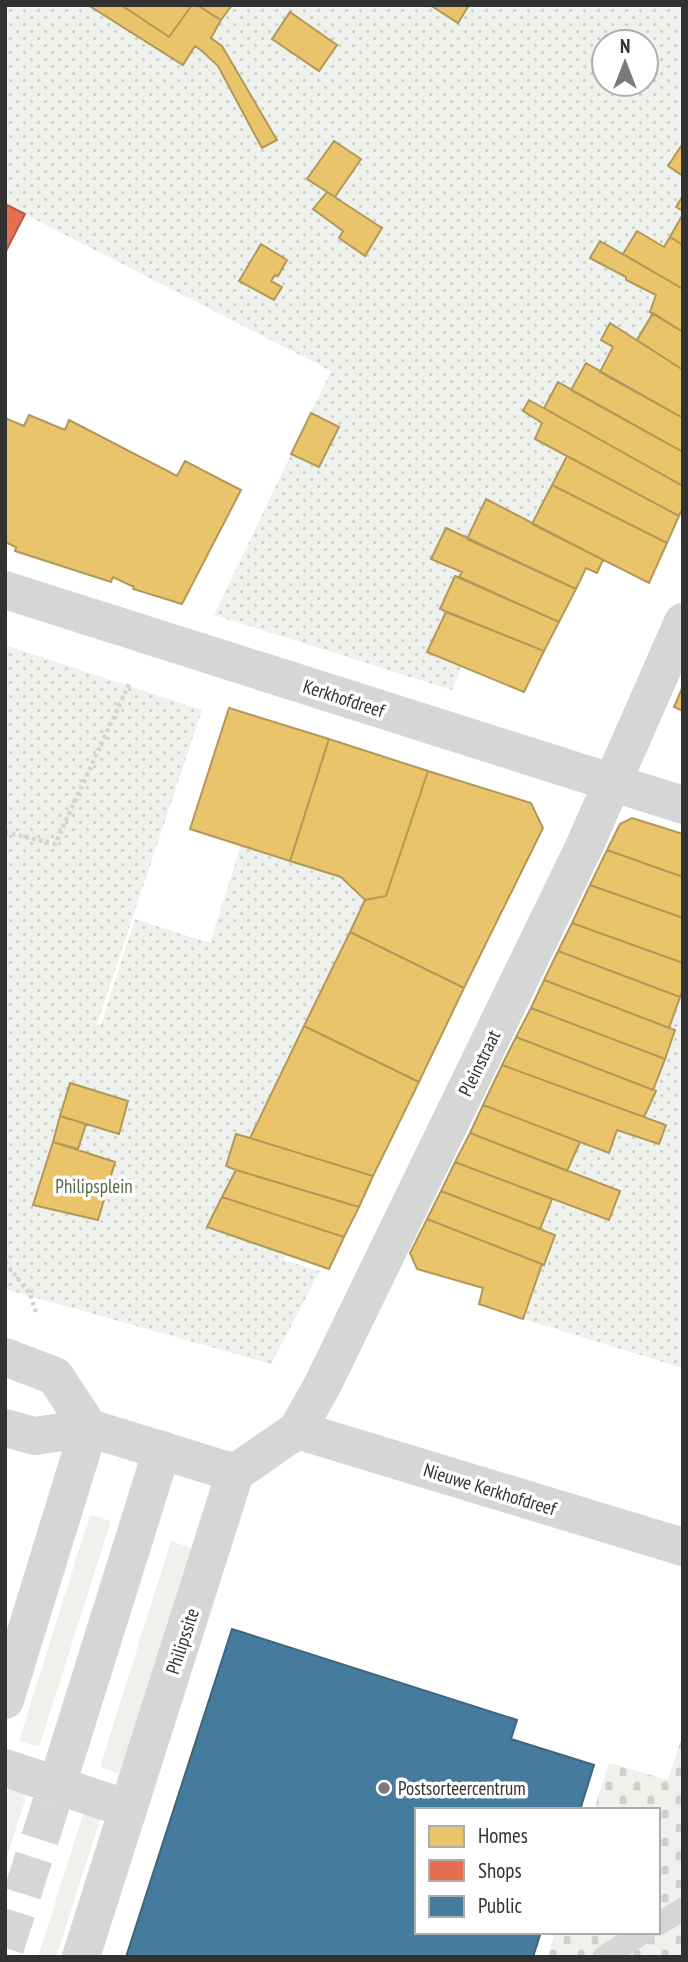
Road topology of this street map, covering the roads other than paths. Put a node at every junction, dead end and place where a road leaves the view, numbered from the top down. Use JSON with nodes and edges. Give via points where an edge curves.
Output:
{"nodes":[{"id":1,"x":5,"y":590,"type":"edge"},
{"id":2,"x":683,"y":622,"type":"edge"},
{"id":3,"x":613,"y":783,"type":"junction"},
{"id":4,"x":683,"y":805,"type":"edge"},
{"id":5,"x":5,"y":1357,"type":"edge"},
{"id":6,"x":89,"y":1427,"type":"junction"},
{"id":7,"x":5,"y":1428,"type":"edge"},
{"id":8,"x":297,"y":1430,"type":"junction"},
{"id":9,"x":162,"y":1450,"type":"junction"},
{"id":10,"x":235,"y":1473,"type":"junction"},
{"id":11,"x":683,"y":1547,"type":"edge"},
{"id":12,"x":5,"y":1700,"type":"edge"},
{"id":13,"x":5,"y":1768,"type":"edge"},
{"id":14,"x":57,"y":1785,"type":"junction"},
{"id":15,"x":128,"y":1809,"type":"junction"},
{"id":16,"x":683,"y":1909,"type":"edge"},
{"id":17,"x":660,"y":1923,"type":"edge"},
{"id":18,"x":641,"y":1934,"type":"edge"},
{"id":19,"x":81,"y":1957,"type":"edge"},
{"id":20,"x":604,"y":1957,"type":"edge"}],
"edges":[{"from":1,"to":3,"type":"street","name":"Kerkhofdreef"},
{"from":2,"to":3,"type":"street","name":"Pleinstraat"},
{"from":3,"to":4,"type":"street","name":"Kerkhofdreef"},
{"from":3,"to":8,"type":"street","name":"Pleinstraat"},
{"from":5,"to":6,"type":"street","via":[[55,1376]]},
{"from":6,"to":7,"type":"street","via":[[35,1436]]},
{"from":6,"to":9,"type":"street"},
{"from":6,"to":12,"type":"street"},
{"from":8,"to":10,"type":"street","name":"Pleinstraat"},
{"from":8,"to":11,"type":"street","name":"Nieuwe Kerkhofdreef"},
{"from":9,"to":10,"type":"street"},
{"from":9,"to":14,"type":"street"},
{"from":10,"to":15,"type":"street","name":"Philipssite"},
{"from":13,"to":14,"type":"street"},
{"from":14,"to":15,"type":"street"},
{"from":15,"to":19,"type":"street","name":"Philipssite"},
{"from":16,"to":17,"type":"lane"},
{"from":18,"to":20,"type":"lane"}]}
